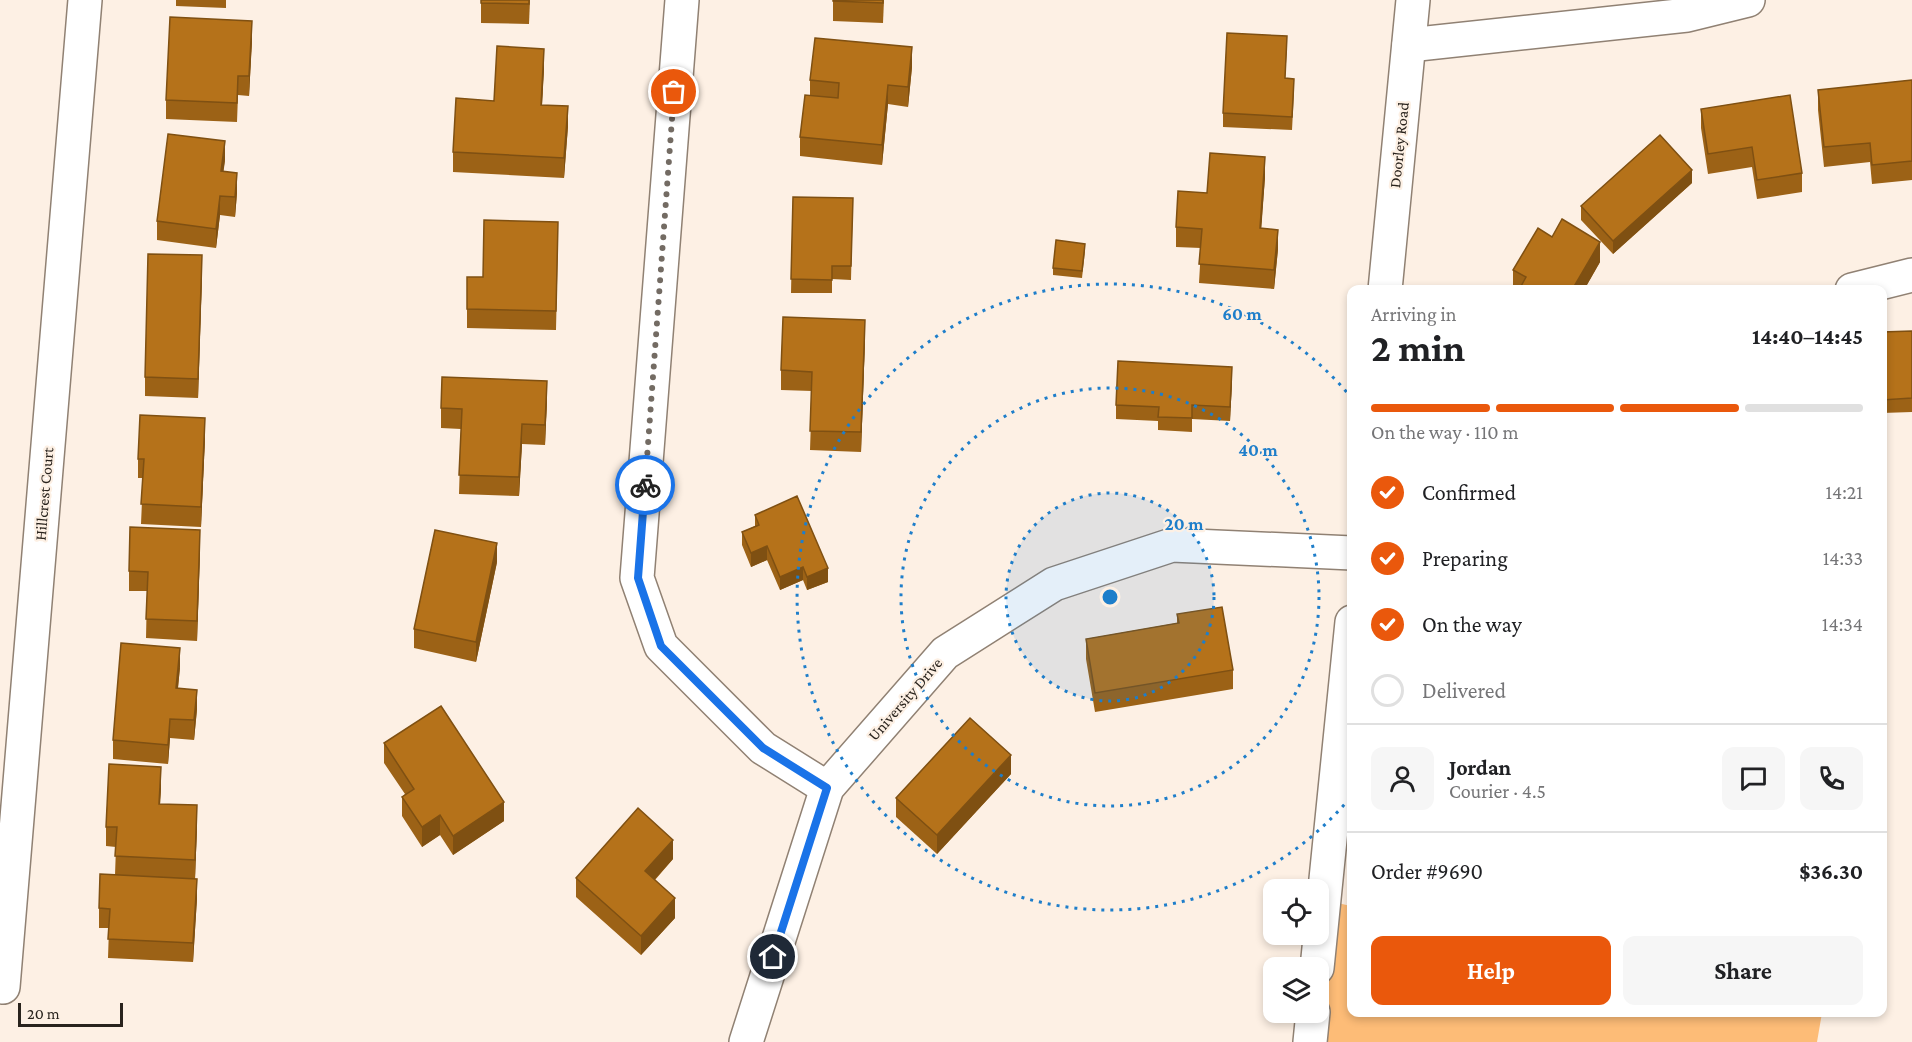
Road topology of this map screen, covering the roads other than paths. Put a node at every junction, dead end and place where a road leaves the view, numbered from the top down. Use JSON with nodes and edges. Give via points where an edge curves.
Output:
{"nodes":[{"id":1,"x":85,"y":0,"type":"edge"},
{"id":2,"x":681,"y":0,"type":"edge"},
{"id":3,"x":1413,"y":0,"type":"edge"},
{"id":4,"x":1748,"y":0,"type":"edge"},
{"id":5,"x":1409,"y":45,"type":"junction"},
{"id":6,"x":1912,"y":274,"type":"edge"},
{"id":7,"x":1385,"y":285,"type":"edge"},
{"id":8,"x":1871,"y":285,"type":"edge"},
{"id":9,"x":1347,"y":553,"type":"edge"},
{"id":10,"x":1347,"y":671,"type":"edge"},
{"id":11,"x":827,"y":788,"type":"junction"},
{"id":12,"x":1318,"y":957,"type":"edge"},
{"id":13,"x":3,"y":987,"type":"dead end"},
{"id":14,"x":1312,"y":1023,"type":"edge"},
{"id":15,"x":746,"y":1042,"type":"edge"},
{"id":16,"x":1310,"y":1042,"type":"edge"}],
"edges":[{"from":1,"to":13,"type":"street","name":"Hillcrest Court"},
{"from":2,"to":11,"type":"street","via":[[638,578],[661,646],[763,748]]},
{"from":3,"to":5,"type":"street","name":"Doorley Road"},
{"from":4,"to":5,"type":"street","via":[[1687,15]]},
{"from":5,"to":7,"type":"street","name":"Doorley Road"},
{"from":6,"to":8,"type":"street"},
{"from":9,"to":11,"type":"street","name":"University Drive","via":[[1172,544],[1054,585],[945,653]]},
{"from":10,"to":12,"type":"street"},
{"from":11,"to":15,"type":"street","name":"University Drive"},
{"from":14,"to":16,"type":"street"}]}
